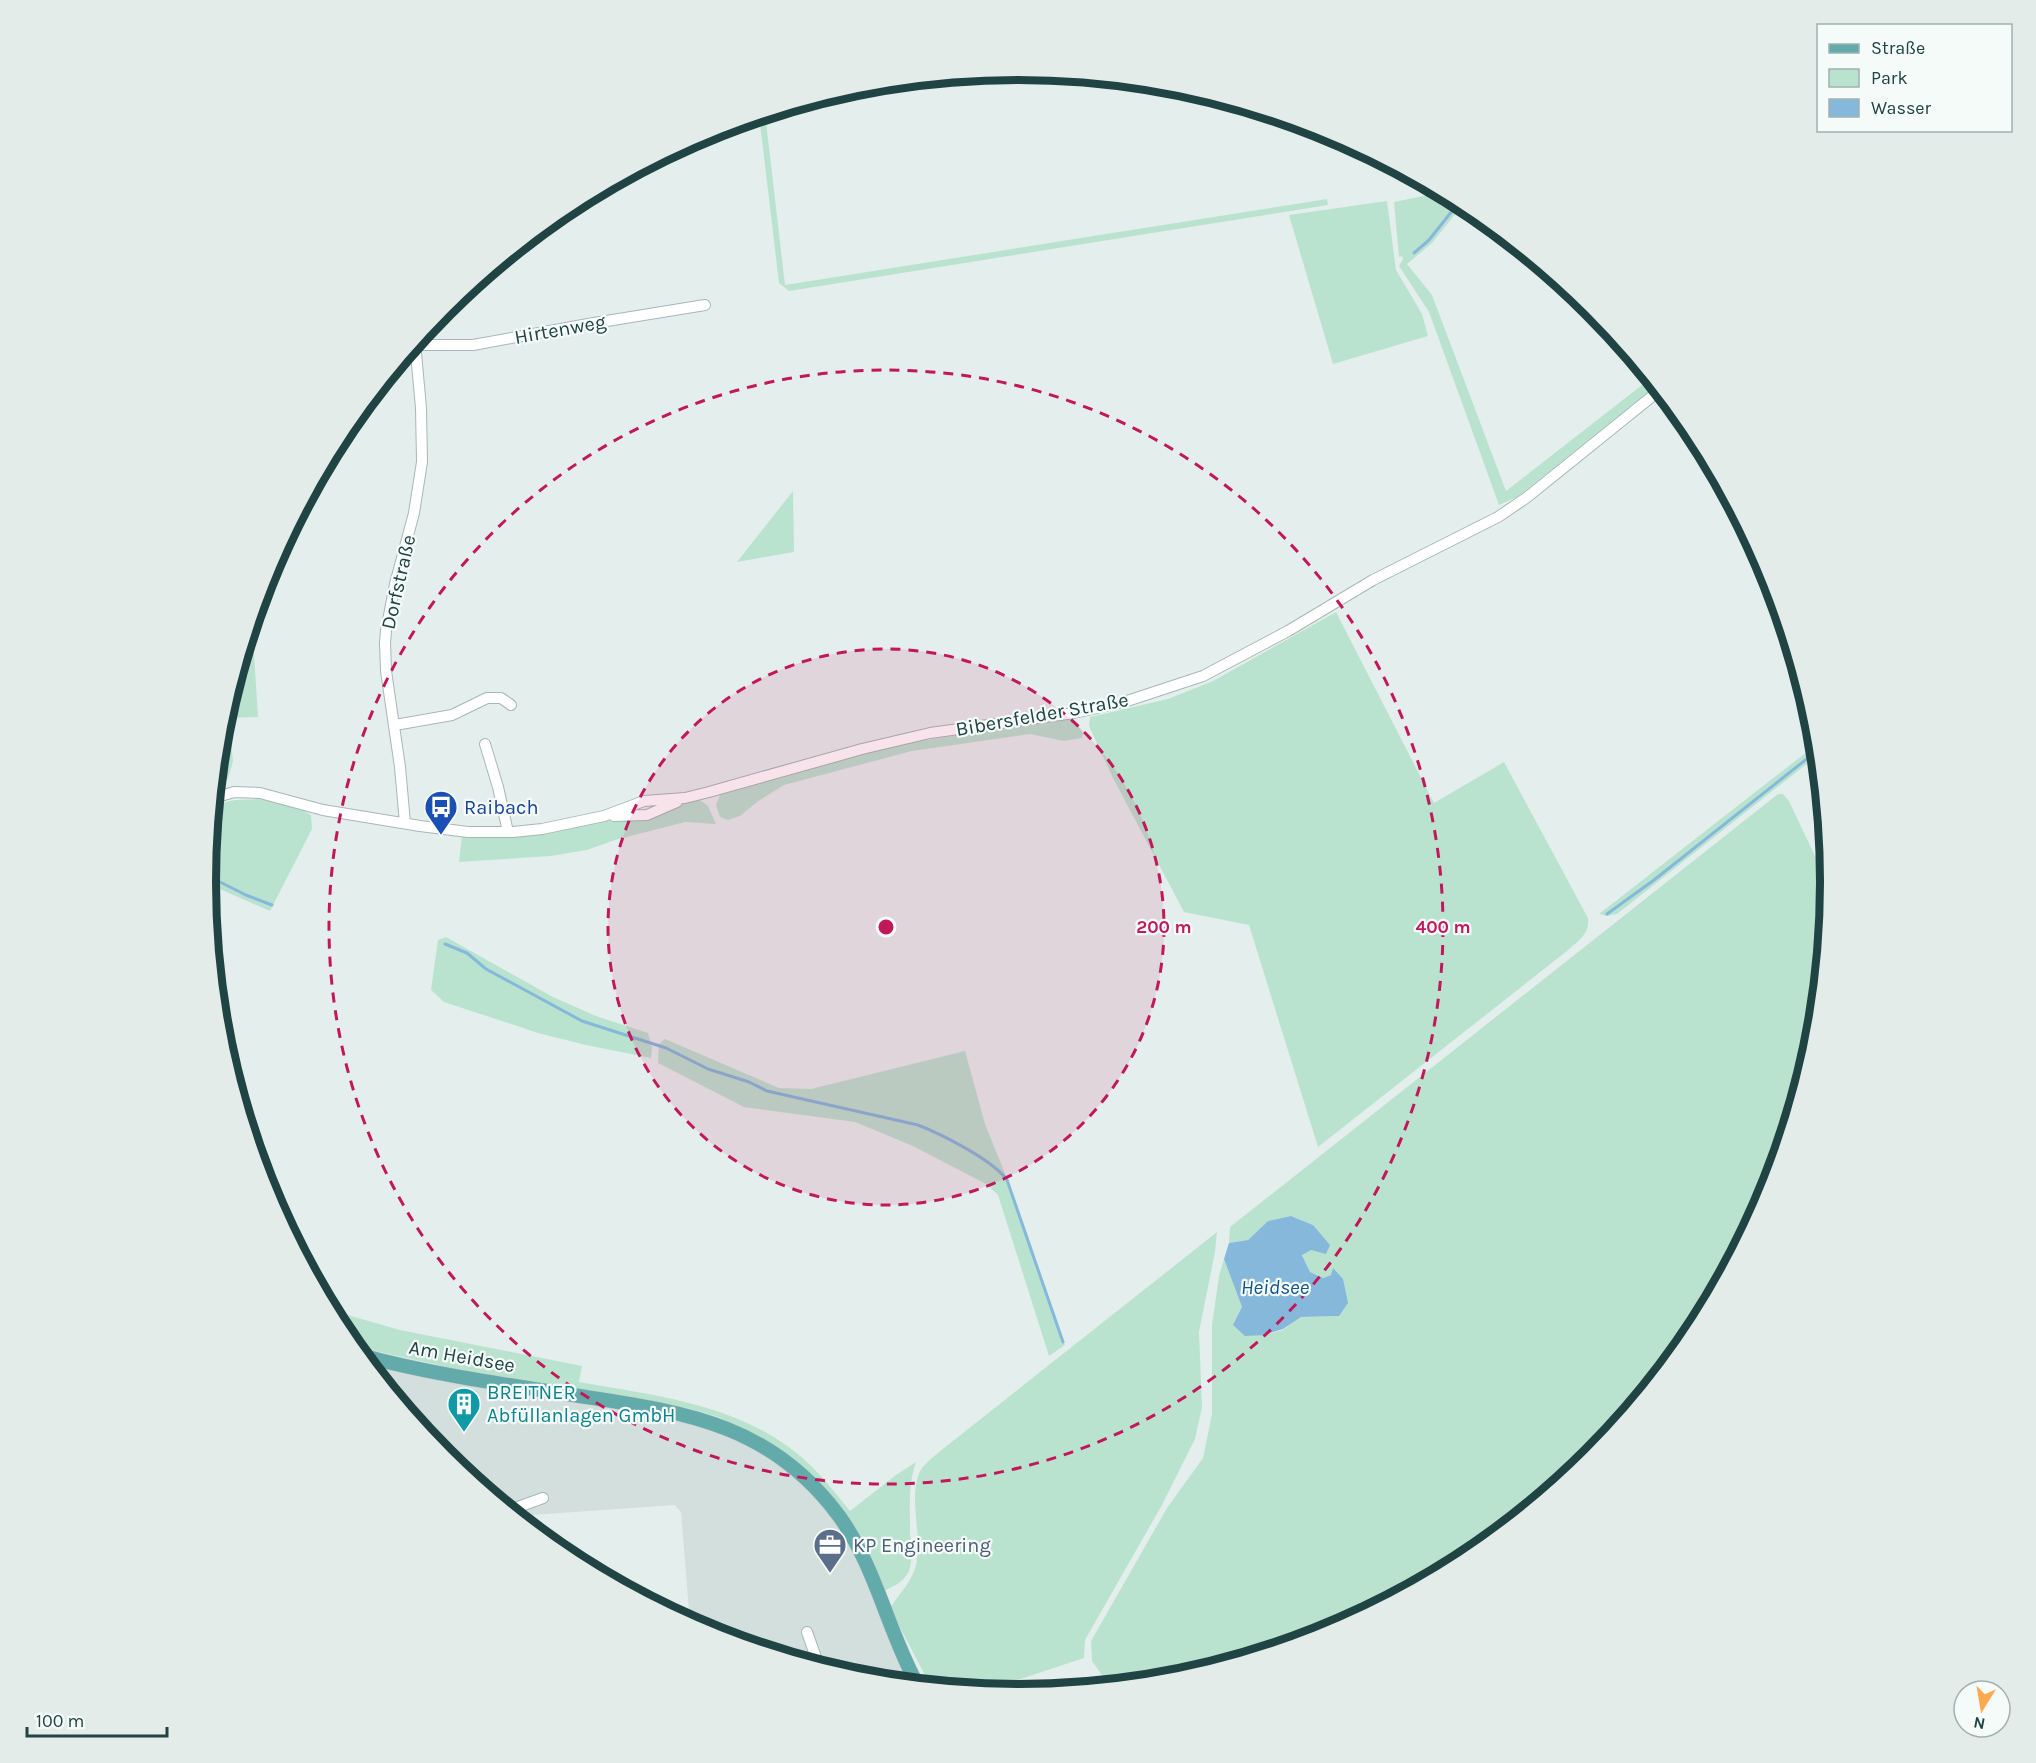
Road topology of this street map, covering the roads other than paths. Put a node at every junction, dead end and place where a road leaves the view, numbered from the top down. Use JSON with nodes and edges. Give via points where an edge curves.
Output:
{"nodes":[{"id":1,"x":705,"y":305,"type":"dead end"},
{"id":2,"x":423,"y":344,"type":"edge"},
{"id":3,"x":415,"y":353,"type":"edge"},
{"id":4,"x":1655,"y":394,"type":"edge"},
{"id":5,"x":511,"y":705,"type":"dead end"},
{"id":6,"x":395,"y":725,"type":"junction"},
{"id":7,"x":485,"y":744,"type":"dead end"},
{"id":8,"x":221,"y":796,"type":"edge"},
{"id":9,"x":405,"y":823,"type":"junction"},
{"id":10,"x":508,"y":832,"type":"junction"},
{"id":11,"x":374,"y":1358,"type":"edge"},
{"id":12,"x":543,"y":1498,"type":"dead end"},
{"id":13,"x":517,"y":1507,"type":"edge"},
{"id":14,"x":807,"y":1632,"type":"dead end"},
{"id":15,"x":816,"y":1657,"type":"edge"},
{"id":16,"x":914,"y":1677,"type":"edge"}],
"edges":[{"from":1,"to":2,"type":"street","name":"Hirtenweg","via":[[473,345]]},
{"from":3,"to":6,"type":"street","name":"Dorfstraße","via":[[422,462],[385,637]]},
{"from":4,"to":10,"type":"street","name":"Bibersfelder Straße","via":[[1498,517],[1409,561],[1203,676],[1124,702],[1074,713],[930,733],[685,798],[647,815],[604,816]]},
{"from":5,"to":6,"type":"street","via":[[501,698],[487,698],[452,715]]},
{"from":6,"to":9,"type":"street","name":"Dorfstraße"},
{"from":7,"to":10,"type":"street"},
{"from":8,"to":9,"type":"street","name":"Bibersfelder Straße","via":[[260,793],[323,810]]},
{"from":9,"to":10,"type":"street","name":"Bibersfelder Straße","via":[[468,832]]},
{"from":11,"to":16,"type":"main road","name":"Am Heidsee","via":[[475,1380],[689,1415],[724,1426],[759,1444],[806,1478],[850,1532],[872,1574]]},
{"from":12,"to":13,"type":"street"},
{"from":14,"to":15,"type":"street"}]}
